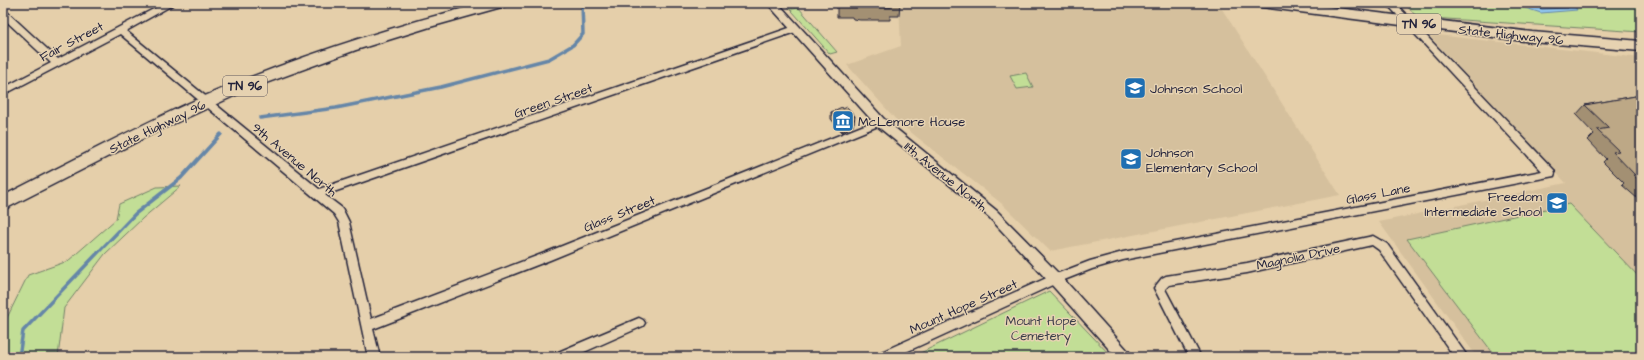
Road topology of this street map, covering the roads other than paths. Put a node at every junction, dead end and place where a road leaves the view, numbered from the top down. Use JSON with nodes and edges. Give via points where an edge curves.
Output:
{"nodes":[{"id":1,"x":172,"y":3,"type":"edge"},
{"id":2,"x":500,"y":3,"type":"edge"},
{"id":3,"x":772,"y":3,"type":"edge"},
{"id":4,"x":1262,"y":3,"type":"edge"},
{"id":5,"x":1390,"y":3,"type":"edge"},
{"id":6,"x":3,"y":13,"type":"edge"},
{"id":7,"x":1408,"y":22,"type":"junction"},
{"id":8,"x":795,"y":29,"type":"junction"},
{"id":9,"x":120,"y":30,"type":"junction"},
{"id":10,"x":1641,"y":46,"type":"edge"},
{"id":11,"x":57,"y":63,"type":"junction"},
{"id":12,"x":3,"y":92,"type":"edge"},
{"id":13,"x":206,"y":102,"type":"junction"},
{"id":14,"x":880,"y":122,"type":"junction"},
{"id":15,"x":319,"y":193,"type":"junction"},
{"id":16,"x":3,"y":204,"type":"edge"},
{"id":17,"x":1055,"y":279,"type":"junction"},
{"id":18,"x":639,"y":323,"type":"dead end"},
{"id":19,"x":367,"y":326,"type":"junction"},
{"id":20,"x":1458,"y":356,"type":"edge"},
{"id":21,"x":374,"y":357,"type":"edge"},
{"id":22,"x":560,"y":357,"type":"edge"},
{"id":23,"x":883,"y":357,"type":"edge"},
{"id":24,"x":1124,"y":357,"type":"edge"},
{"id":25,"x":1195,"y":357,"type":"edge"}],
"edges":[{"from":1,"to":9,"type":"street","name":"Fair Street"},
{"from":2,"to":13,"type":"main road","name":"State Highway 96","number":"TN 96","via":[[360,43]]},
{"from":3,"to":8,"type":"street","name":"11th Avenue North"},
{"from":4,"to":7,"type":"main road","name":"State Highway 96","number":"TN 96"},
{"from":5,"to":7,"type":"street","name":"Glass Lane"},
{"from":6,"to":11,"type":"street"},
{"from":7,"to":10,"type":"main road","name":"State Highway 96","number":"TN 96","via":[[1532,37]]},
{"from":7,"to":17,"type":"street","name":"Glass Lane","via":[[1550,173],[1123,256],[1090,265]]},
{"from":8,"to":14,"type":"street","name":"11th Avenue North"},
{"from":8,"to":15,"type":"street","name":"Green Street"},
{"from":9,"to":11,"type":"street","name":"Fair Street"},
{"from":9,"to":13,"type":"street","name":"9th Avenue North"},
{"from":11,"to":12,"type":"street","name":"Fair Street"},
{"from":13,"to":15,"type":"street","name":"9th Avenue North"},
{"from":13,"to":16,"type":"main road","name":"State Highway 96","number":"TN 96"},
{"from":14,"to":17,"type":"street","name":"11th Avenue North","via":[[993,214]]},
{"from":14,"to":19,"type":"street","name":"Glass Street","via":[[546,257]]},
{"from":15,"to":19,"type":"street","name":"9th Avenue North","via":[[338,211],[344,222]]},
{"from":17,"to":23,"type":"street","name":"Mount Hope Street"},
{"from":17,"to":24,"type":"street"},
{"from":18,"to":22,"type":"street"},
{"from":19,"to":21,"type":"street","name":"9th Avenue North"},
{"from":20,"to":25,"type":"street","name":"Magnolia Drive","via":[[1383,247],[1373,240],[1247,268],[1166,281],[1159,288]]}]}
